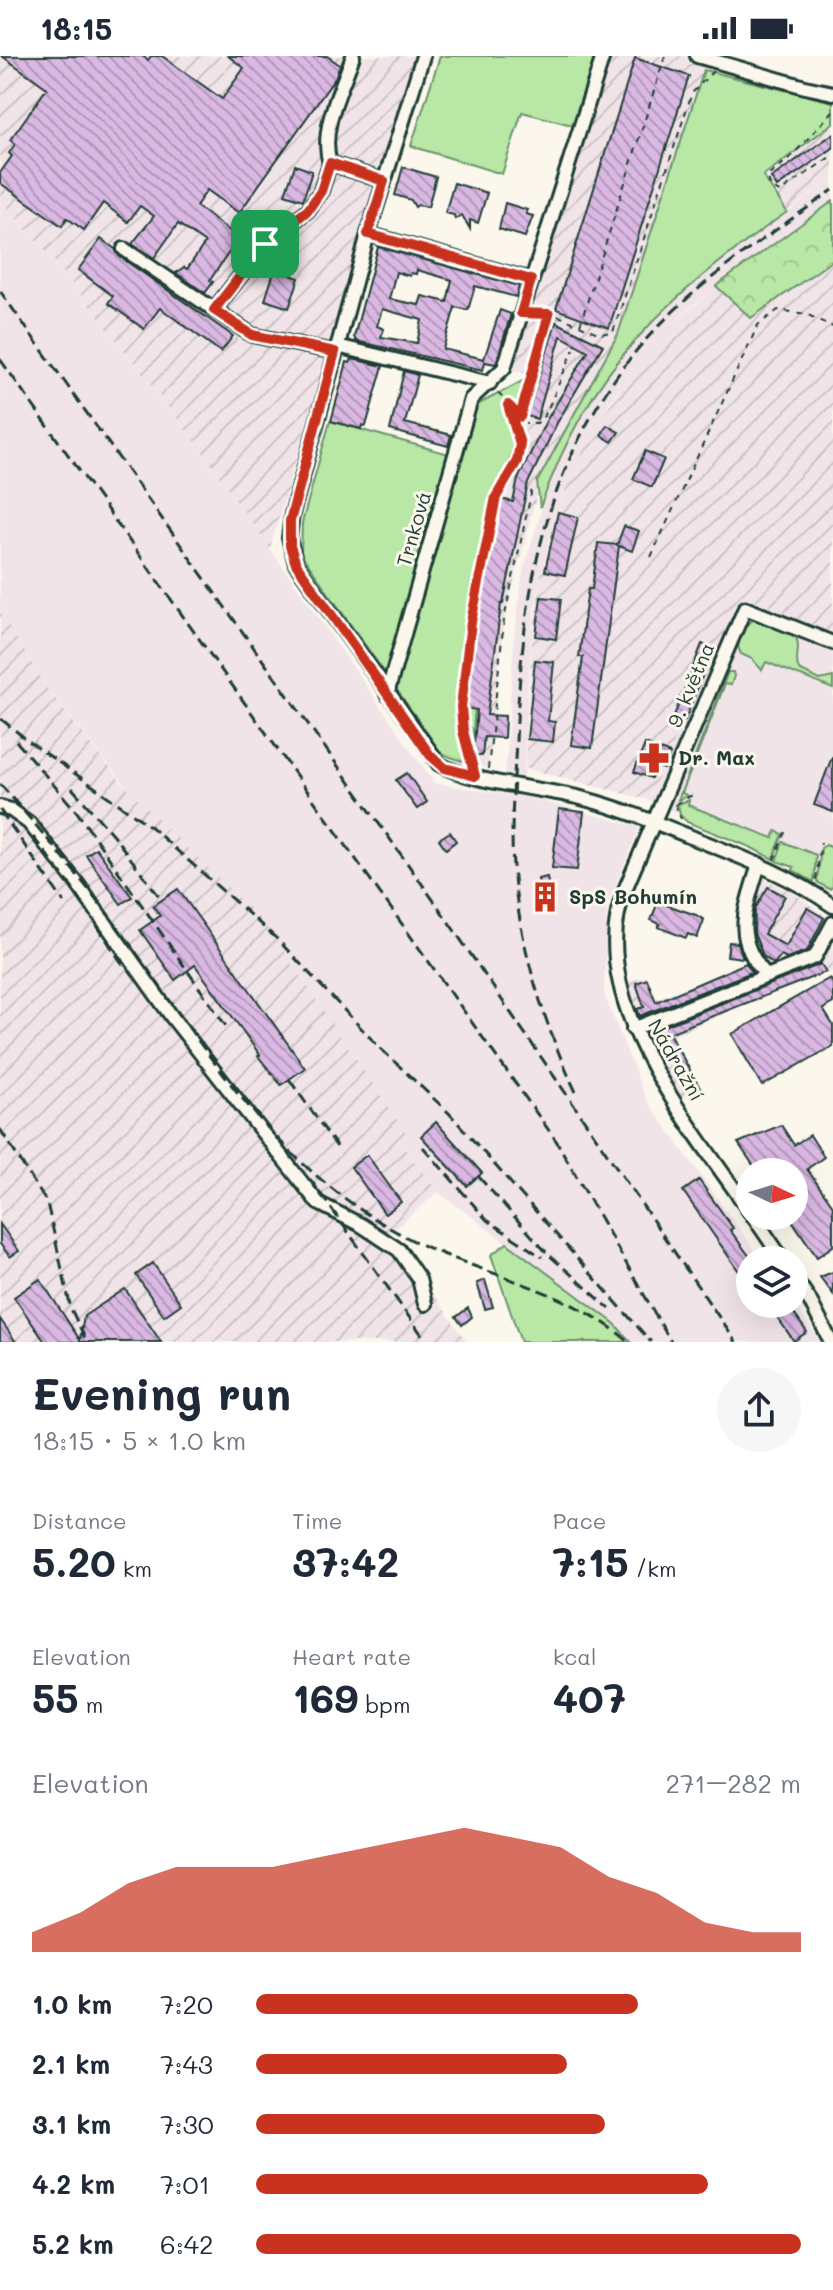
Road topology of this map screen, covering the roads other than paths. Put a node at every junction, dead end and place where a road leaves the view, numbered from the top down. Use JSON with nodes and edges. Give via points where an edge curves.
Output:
{"nodes":[{"id":1,"x":353,"y":56,"type":"edge"},
{"id":2,"x":423,"y":56,"type":"edge"},
{"id":3,"x":603,"y":56,"type":"edge"},
{"id":4,"x":697,"y":56,"type":"edge"},
{"id":5,"x":740,"y":62,"type":"edge"},
{"id":6,"x":833,"y":93,"type":"edge"},
{"id":7,"x":330,"y":163,"type":"junction"},
{"id":8,"x":384,"y":181,"type":"junction"},
{"id":9,"x":368,"y":234,"type":"junction"},
{"id":10,"x":124,"y":249,"type":"dead end"},
{"id":11,"x":531,"y":280,"type":"junction"},
{"id":12,"x":214,"y":310,"type":"junction"},
{"id":13,"x":336,"y":349,"type":"junction"},
{"id":14,"x":490,"y":383,"type":"junction"},
{"id":15,"x":833,"y":643,"type":"edge"},
{"id":16,"x":387,"y":694,"type":"junction"},
{"id":17,"x":0,"y":807,"type":"edge"},
{"id":18,"x":654,"y":822,"type":"junction"},
{"id":19,"x":759,"y":864,"type":"junction"},
{"id":20,"x":833,"y":906,"type":"edge"},
{"id":21,"x":833,"y":923,"type":"edge"},
{"id":22,"x":766,"y":975,"type":"junction"},
{"id":23,"x":633,"y":1029,"type":"junction"},
{"id":24,"x":736,"y":1192,"type":"edge"},
{"id":25,"x":808,"y":1298,"type":"edge"},
{"id":26,"x":425,"y":1304,"type":"dead end"},
{"id":27,"x":831,"y":1342,"type":"edge"}],
"edges":[{"from":1,"to":7,"type":"street","via":[[328,131]]},
{"from":2,"to":8,"type":"street"},
{"from":3,"to":11,"type":"street","name":"Trnková"},
{"from":4,"to":5,"type":"street"},
{"from":5,"to":6,"type":"street"},
{"from":7,"to":8,"type":"street"},
{"from":7,"to":12,"type":"street","via":[[308,210],[265,244]]},
{"from":8,"to":9,"type":"street"},
{"from":9,"to":11,"type":"street"},
{"from":9,"to":13,"type":"street"},
{"from":10,"to":12,"type":"street"},
{"from":11,"to":14,"type":"street","name":"Trnková","via":[[504,368]]},
{"from":12,"to":13,"type":"street","via":[[252,335]]},
{"from":13,"to":14,"type":"street"},
{"from":13,"to":16,"type":"street","via":[[292,514],[290,546],[296,564]]},
{"from":14,"to":16,"type":"street","name":"Trnková","via":[[471,399]]},
{"from":15,"to":18,"type":"street","name":"9. května","via":[[745,608]]},
{"from":16,"to":18,"type":"street","via":[[445,768],[581,798]]},
{"from":17,"to":26,"type":"street","via":[[29,823],[318,1203],[399,1250],[419,1279]]},
{"from":18,"to":19,"type":"street"},
{"from":18,"to":23,"type":"street","name":"Nádražní","via":[[614,930],[617,975]]},
{"from":19,"to":20,"type":"street"},
{"from":19,"to":22,"type":"street","via":[[742,923],[752,960]]},
{"from":21,"to":22,"type":"street","via":[[815,957]]},
{"from":22,"to":23,"type":"street"},
{"from":23,"to":24,"type":"street","name":"Nádražní"},
{"from":25,"to":27,"type":"street"}]}
